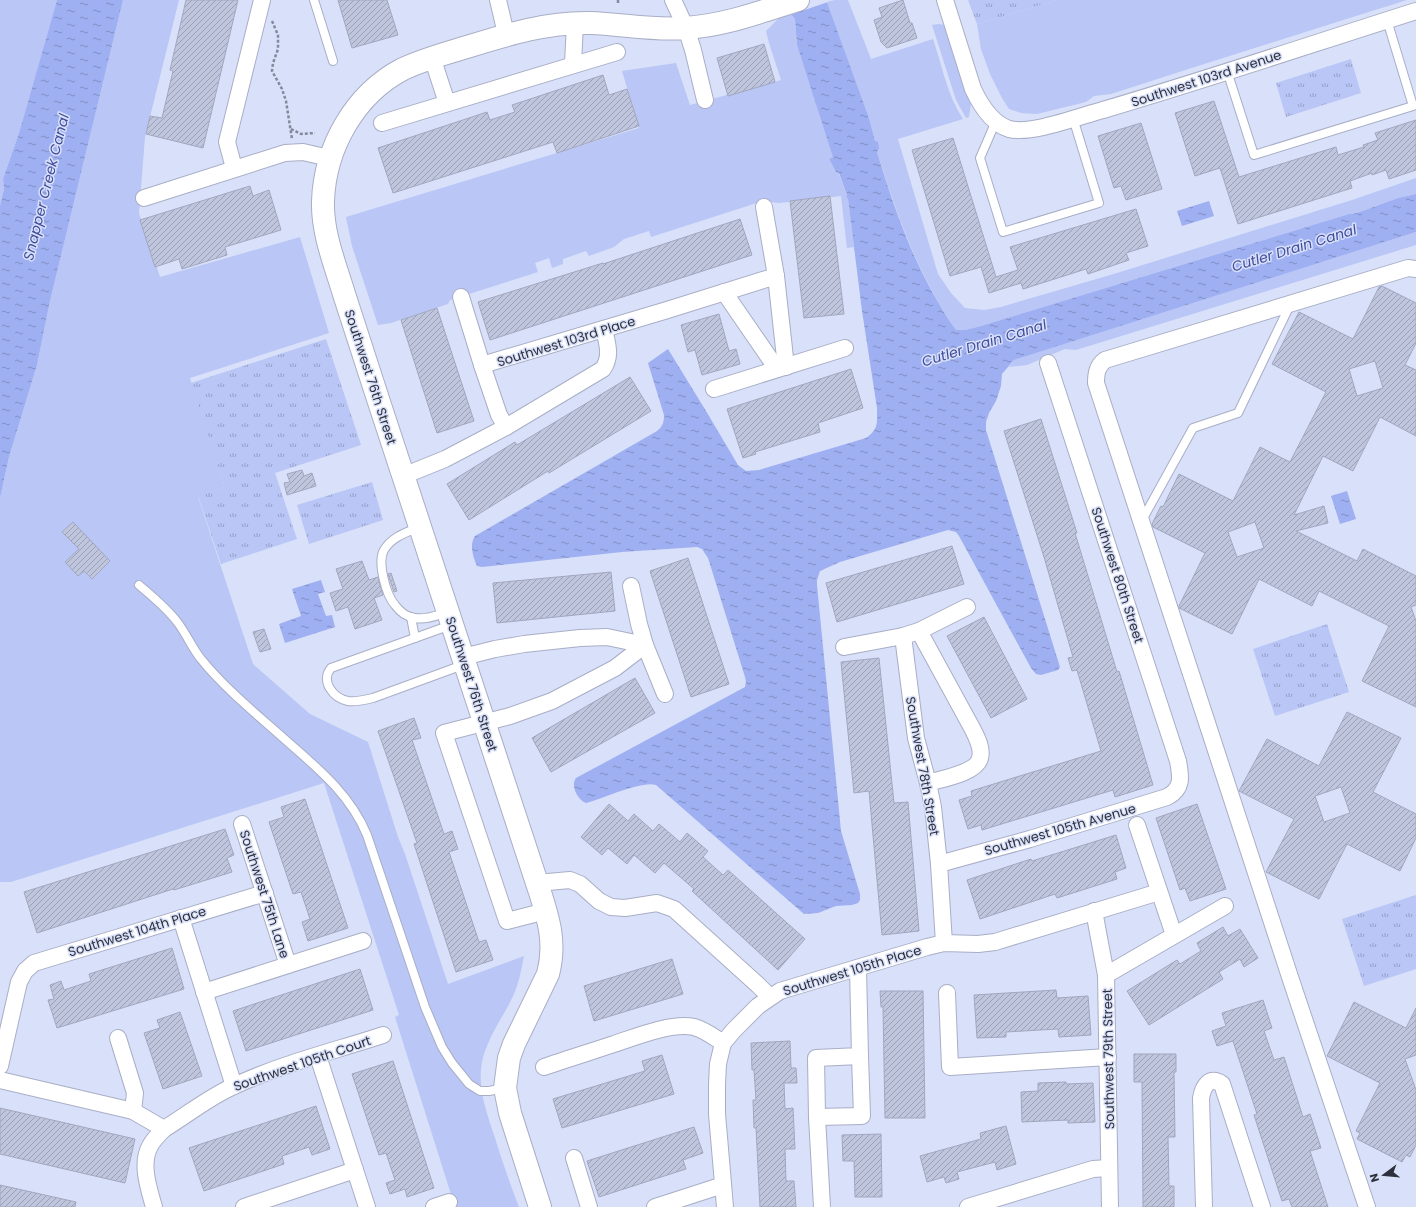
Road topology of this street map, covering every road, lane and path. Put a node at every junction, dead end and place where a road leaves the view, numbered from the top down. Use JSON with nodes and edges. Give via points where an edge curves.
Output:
{"nodes":[{"id":1,"x":262,"y":0,"type":"edge"},
{"id":2,"x":314,"y":0,"type":"edge"},
{"id":3,"x":498,"y":0,"type":"edge"},
{"id":4,"x":618,"y":0,"type":"edge"},
{"id":5,"x":673,"y":0,"type":"edge"},
{"id":6,"x":798,"y":0,"type":"edge"},
{"id":7,"x":945,"y":0,"type":"edge"},
{"id":8,"x":618,"y":4,"type":"dead end"},
{"id":9,"x":1416,"y":11,"type":"edge"},
{"id":10,"x":269,"y":16,"type":"dead end"},
{"id":11,"x":1387,"y":20,"type":"junction"},
{"id":12,"x":575,"y":23,"type":"junction"},
{"id":13,"x":686,"y":28,"type":"junction"},
{"id":14,"x":506,"y":34,"type":"junction"},
{"id":15,"x":617,"y":52,"type":"dead end"},
{"id":16,"x":432,"y":57,"type":"junction"},
{"id":17,"x":333,"y":61,"type":"dead end"},
{"id":18,"x":573,"y":64,"type":"junction"},
{"id":19,"x":1227,"y":71,"type":"junction"},
{"id":20,"x":705,"y":100,"type":"dead end"},
{"id":21,"x":447,"y":103,"type":"junction"},
{"id":22,"x":1414,"y":105,"type":"edge"},
{"id":23,"x":1073,"y":118,"type":"junction"},
{"id":24,"x":996,"y":121,"type":"junction"},
{"id":25,"x":382,"y":123,"type":"dead end"},
{"id":26,"x":291,"y":129,"type":"junction"},
{"id":27,"x":316,"y":133,"type":"dead end"},
{"id":28,"x":293,"y":145,"type":"dead end"},
{"id":29,"x":329,"y":158,"type":"junction"},
{"id":30,"x":234,"y":168,"type":"junction"},
{"id":31,"x":144,"y":198,"type":"dead end"},
{"id":32,"x":764,"y":207,"type":"dead end"},
{"id":33,"x":1416,"y":269,"type":"edge"},
{"id":34,"x":776,"y":276,"type":"junction"},
{"id":35,"x":724,"y":292,"type":"junction"},
{"id":36,"x":461,"y":297,"type":"dead end"},
{"id":37,"x":1290,"y":305,"type":"junction"},
{"id":38,"x":604,"y":329,"type":"junction"},
{"id":39,"x":845,"y":348,"type":"dead end"},
{"id":40,"x":1048,"y":363,"type":"dead end"},
{"id":41,"x":482,"y":365,"type":"junction"},
{"id":42,"x":781,"y":368,"type":"junction"},
{"id":43,"x":714,"y":389,"type":"dead end"},
{"id":44,"x":506,"y":427,"type":"junction"},
{"id":45,"x":403,"y":476,"type":"junction"},
{"id":46,"x":1141,"y":523,"type":"junction"},
{"id":47,"x":420,"y":527,"type":"junction"},
{"id":48,"x":139,"y":585,"type":"dead end"},
{"id":49,"x":632,"y":586,"type":"dead end"},
{"id":50,"x":967,"y":607,"type":"dead end"},
{"id":51,"x":411,"y":617,"type":"junction"},
{"id":52,"x":450,"y":618,"type":"junction"},
{"id":53,"x":919,"y":631,"type":"junction"},
{"id":54,"x":903,"y":636,"type":"junction"},
{"id":55,"x":415,"y":638,"type":"junction"},
{"id":56,"x":645,"y":645,"type":"junction"},
{"id":57,"x":844,"y":647,"type":"dead end"},
{"id":58,"x":464,"y":661,"type":"junction"},
{"id":59,"x":665,"y":694,"type":"dead end"},
{"id":60,"x":485,"y":722,"type":"junction"},
{"id":61,"x":928,"y":783,"type":"junction"},
{"id":62,"x":1179,"y":788,"type":"joint"},
{"id":63,"x":242,"y":824,"type":"dead end"},
{"id":64,"x":1137,"y":825,"type":"dead end"},
{"id":65,"x":939,"y":864,"type":"junction"},
{"id":66,"x":537,"y":883,"type":"junction"},
{"id":67,"x":1159,"y":892,"type":"junction"},
{"id":68,"x":265,"y":893,"type":"junction"},
{"id":69,"x":1225,"y":906,"type":"dead end"},
{"id":70,"x":546,"y":911,"type":"junction"},
{"id":71,"x":1094,"y":911,"type":"junction"},
{"id":72,"x":181,"y":918,"type":"junction"},
{"id":73,"x":1174,"y":935,"type":"junction"},
{"id":74,"x":363,"y":941,"type":"dead end"},
{"id":75,"x":944,"y":943,"type":"junction"},
{"id":76,"x":288,"y":965,"type":"junction"},
{"id":77,"x":858,"y":968,"type":"junction"},
{"id":78,"x":1106,"y":975,"type":"junction"},
{"id":79,"x":204,"y":992,"type":"junction"},
{"id":80,"x":947,"y":994,"type":"dead end"},
{"id":81,"x":770,"y":997,"type":"junction"},
{"id":82,"x":383,"y":1035,"type":"dead end"},
{"id":83,"x":118,"y":1038,"type":"dead end"},
{"id":84,"x":723,"y":1043,"type":"junction"},
{"id":85,"x":318,"y":1056,"type":"junction"},
{"id":86,"x":860,"y":1056,"type":"junction"},
{"id":87,"x":1108,"y":1057,"type":"junction"},
{"id":88,"x":0,"y":1066,"type":"edge"},
{"id":89,"x":544,"y":1067,"type":"dead end"},
{"id":90,"x":0,"y":1080,"type":"edge"},
{"id":91,"x":234,"y":1086,"type":"junction"},
{"id":92,"x":505,"y":1088,"type":"junction"},
{"id":93,"x":133,"y":1111,"type":"junction"},
{"id":94,"x":817,"y":1117,"type":"junction"},
{"id":95,"x":164,"y":1129,"type":"junction"},
{"id":96,"x":574,"y":1158,"type":"dead end"},
{"id":97,"x":1109,"y":1168,"type":"junction"},
{"id":98,"x":355,"y":1170,"type":"junction"},
{"id":99,"x":723,"y":1185,"type":"junction"},
{"id":100,"x":251,"y":1206,"type":"edge"},
{"id":101,"x":154,"y":1207,"type":"edge"},
{"id":102,"x":367,"y":1207,"type":"edge"},
{"id":103,"x":540,"y":1207,"type":"edge"},
{"id":104,"x":589,"y":1207,"type":"edge"},
{"id":105,"x":655,"y":1207,"type":"edge"},
{"id":106,"x":725,"y":1207,"type":"edge"},
{"id":107,"x":822,"y":1207,"type":"edge"},
{"id":108,"x":968,"y":1207,"type":"edge"},
{"id":109,"x":1110,"y":1207,"type":"edge"},
{"id":110,"x":1204,"y":1207,"type":"edge"},
{"id":111,"x":1262,"y":1207,"type":"edge"},
{"id":112,"x":1368,"y":1207,"type":"edge"}],
"edges":[{"from":1,"to":30,"type":"street","via":[[227,142]]},
{"from":2,"to":17,"type":"lane"},
{"from":3,"to":14,"type":"street"},
{"from":4,"to":8,"type":"path"},
{"from":5,"to":13,"type":"street"},
{"from":6,"to":13,"type":"street","name":"Southwest 76th Street","via":[[725,23]]},
{"from":7,"to":24,"type":"street","via":[[974,89],[984,108]]},
{"from":9,"to":11,"type":"street","name":"Southwest 103rd Avenue"},
{"from":10,"to":26,"type":"path","via":[[278,35],[278,49],[272,71],[284,94]]},
{"from":11,"to":19,"type":"street","name":"Southwest 103rd Avenue"},
{"from":11,"to":22,"type":"lane"},
{"from":12,"to":13,"type":"street","name":"Southwest 76th Street","via":[[656,29]]},
{"from":12,"to":14,"type":"street","name":"Southwest 76th Street","via":[[555,24]]},
{"from":12,"to":18,"type":"street"},
{"from":13,"to":20,"type":"street"},
{"from":14,"to":16,"type":"street","name":"Southwest 76th Street"},
{"from":15,"to":18,"type":"street"},
{"from":16,"to":21,"type":"street"},
{"from":16,"to":29,"type":"street","name":"Southwest 76th Street","via":[[395,74],[370,93],[349,118]]},
{"from":18,"to":21,"type":"street"},
{"from":19,"to":22,"type":"lane","via":[[1254,155]]},
{"from":19,"to":23,"type":"street","name":"Southwest 103rd Avenue"},
{"from":21,"to":25,"type":"street"},
{"from":23,"to":24,"type":"street","name":"Southwest 103rd Avenue","via":[[1029,130],[1009,129]]},
{"from":23,"to":24,"type":"lane","via":[[1099,203],[1003,232],[980,158]]},
{"from":26,"to":27,"type":"path","via":[[301,134]]},
{"from":26,"to":28,"type":"path"},
{"from":29,"to":30,"type":"street","via":[[294,152]]},
{"from":29,"to":45,"type":"street","name":"Southwest 76th Street","via":[[325,175],[324,224]]},
{"from":30,"to":31,"type":"street"},
{"from":32,"to":34,"type":"street"},
{"from":33,"to":37,"type":"street","via":[[1408,268]]},
{"from":34,"to":35,"type":"street","name":"Southwest 103rd Place"},
{"from":34,"to":42,"type":"street"},
{"from":35,"to":38,"type":"street","name":"Southwest 103rd Place"},
{"from":35,"to":42,"type":"street"},
{"from":36,"to":41,"type":"street"},
{"from":37,"to":46,"type":"lane","via":[[1238,413],[1193,428]]},
{"from":37,"to":46,"type":"street","via":[[1101,363],[1097,369],[1096,383]]},
{"from":38,"to":41,"type":"street","name":"Southwest 103rd Place"},
{"from":38,"to":44,"type":"street","via":[[609,351],[604,369]]},
{"from":39,"to":42,"type":"street"},
{"from":40,"to":62,"type":"street","name":"Southwest 80th Street","via":[[1178,761]]},
{"from":41,"to":44,"type":"street","name":"Southwest 103rd Place","via":[[499,415]]},
{"from":42,"to":43,"type":"street"},
{"from":44,"to":45,"type":"street","via":[[445,459]]},
{"from":45,"to":47,"type":"street","name":"Southwest 76th Street"},
{"from":46,"to":112,"type":"street"},
{"from":47,"to":51,"type":"lane","via":[[394,538],[380,559],[392,602],[402,613]]},
{"from":47,"to":52,"type":"street","name":"Southwest 76th Street"},
{"from":48,"to":92,"type":"lane","via":[[159,602],[178,624],[200,659],[240,701],[317,767],[349,801],[367,835],[442,1047],[469,1084],[480,1091]]},
{"from":49,"to":56,"type":"street"},
{"from":50,"to":53,"type":"street"},
{"from":51,"to":52,"type":"lane"},
{"from":51,"to":55,"type":"lane"},
{"from":52,"to":55,"type":"lane"},
{"from":52,"to":58,"type":"street","name":"Southwest 76th Street"},
{"from":53,"to":54,"type":"street"},
{"from":53,"to":61,"type":"street","via":[[972,728],[981,753],[975,766],[968,770]]},
{"from":54,"to":57,"type":"street"},
{"from":54,"to":61,"type":"street","name":"Southwest 78th Street","via":[[916,738]]},
{"from":55,"to":58,"type":"lane","via":[[331,668],[327,675],[328,685],[340,698],[360,701]]},
{"from":56,"to":58,"type":"street","via":[[607,637],[580,638],[495,649]]},
{"from":56,"to":59,"type":"street"},
{"from":56,"to":60,"type":"street","via":[[615,668],[552,701]]},
{"from":58,"to":60,"type":"street","name":"Southwest 76th Street"},
{"from":60,"to":66,"type":"street","name":"Southwest 76th Street"},
{"from":60,"to":70,"type":"street","via":[[444,733],[507,921]]},
{"from":61,"to":65,"type":"street","name":"Southwest 78th Street"},
{"from":62,"to":65,"type":"street","name":"Southwest 105th Avenue","via":[[1167,797]]},
{"from":63,"to":68,"type":"street","name":"Southwest 75th Lane"},
{"from":64,"to":67,"type":"street"},
{"from":65,"to":75,"type":"street","name":"Southwest 78th Street"},
{"from":66,"to":70,"type":"street","name":"Southwest 76th Street"},
{"from":66,"to":81,"type":"street","via":[[570,880],[580,884],[599,901],[611,907],[625,908],[656,903],[674,909]]},
{"from":67,"to":71,"type":"street","name":"Southwest 105th Place"},
{"from":67,"to":73,"type":"street"},
{"from":68,"to":72,"type":"street","name":"Southwest 104th Place"},
{"from":68,"to":76,"type":"street","name":"Southwest 75th Lane"},
{"from":69,"to":73,"type":"street"},
{"from":70,"to":92,"type":"street","name":"Southwest 76th Street","via":[[552,943],[551,964],[546,981],[514,1044],[509,1058]]},
{"from":71,"to":75,"type":"street","name":"Southwest 105th Place","via":[[995,942]]},
{"from":71,"to":78,"type":"street","name":"Southwest 79th Street"},
{"from":72,"to":79,"type":"street"},
{"from":72,"to":88,"type":"street","name":"Southwest 104th Place","via":[[29,966],[19,982]]},
{"from":73,"to":78,"type":"street"},
{"from":74,"to":76,"type":"street"},
{"from":75,"to":77,"type":"street","name":"Southwest 105th Place"},
{"from":76,"to":79,"type":"street"},
{"from":77,"to":81,"type":"street","name":"Southwest 105th Place","via":[[784,989]]},
{"from":77,"to":86,"type":"street"},
{"from":78,"to":87,"type":"street","name":"Southwest 79th Street"},
{"from":79,"to":91,"type":"street"},
{"from":80,"to":87,"type":"street","via":[[950,1067]]},
{"from":81,"to":84,"type":"street","name":"Southwest 105th Place","via":[[747,1015]]},
{"from":82,"to":85,"type":"street","name":"Southwest 105th Court"},
{"from":83,"to":93,"type":"street","via":[[136,1093]]},
{"from":84,"to":89,"type":"street","via":[[694,1027],[669,1028]]},
{"from":84,"to":99,"type":"street","via":[[717,1084]]},
{"from":85,"to":91,"type":"street","name":"Southwest 105th Court"},
{"from":85,"to":98,"type":"street"},
{"from":86,"to":94,"type":"street","via":[[816,1058]]},
{"from":86,"to":94,"type":"street","via":[[862,1116]]},
{"from":87,"to":97,"type":"street","name":"Southwest 79th Street"},
{"from":90,"to":93,"type":"street"},
{"from":91,"to":95,"type":"street","name":"Southwest 105th Court"},
{"from":92,"to":103,"type":"street","name":"Southwest 76th Street","via":[[510,1114]]},
{"from":93,"to":95,"type":"street"},
{"from":94,"to":107,"type":"street"},
{"from":95,"to":101,"type":"street","name":"Southwest 105th Court","via":[[150,1146],[146,1160],[147,1178]]},
{"from":96,"to":104,"type":"street"},
{"from":97,"to":108,"type":"street","via":[[1093,1169]]},
{"from":97,"to":109,"type":"street","name":"Southwest 79th Street"},
{"from":98,"to":100,"type":"street"},
{"from":98,"to":102,"type":"street"},
{"from":99,"to":105,"type":"street"},
{"from":99,"to":106,"type":"street"},
{"from":110,"to":111,"type":"street","via":[[1201,1098],[1206,1084],[1218,1081],[1222,1084]]}]}
